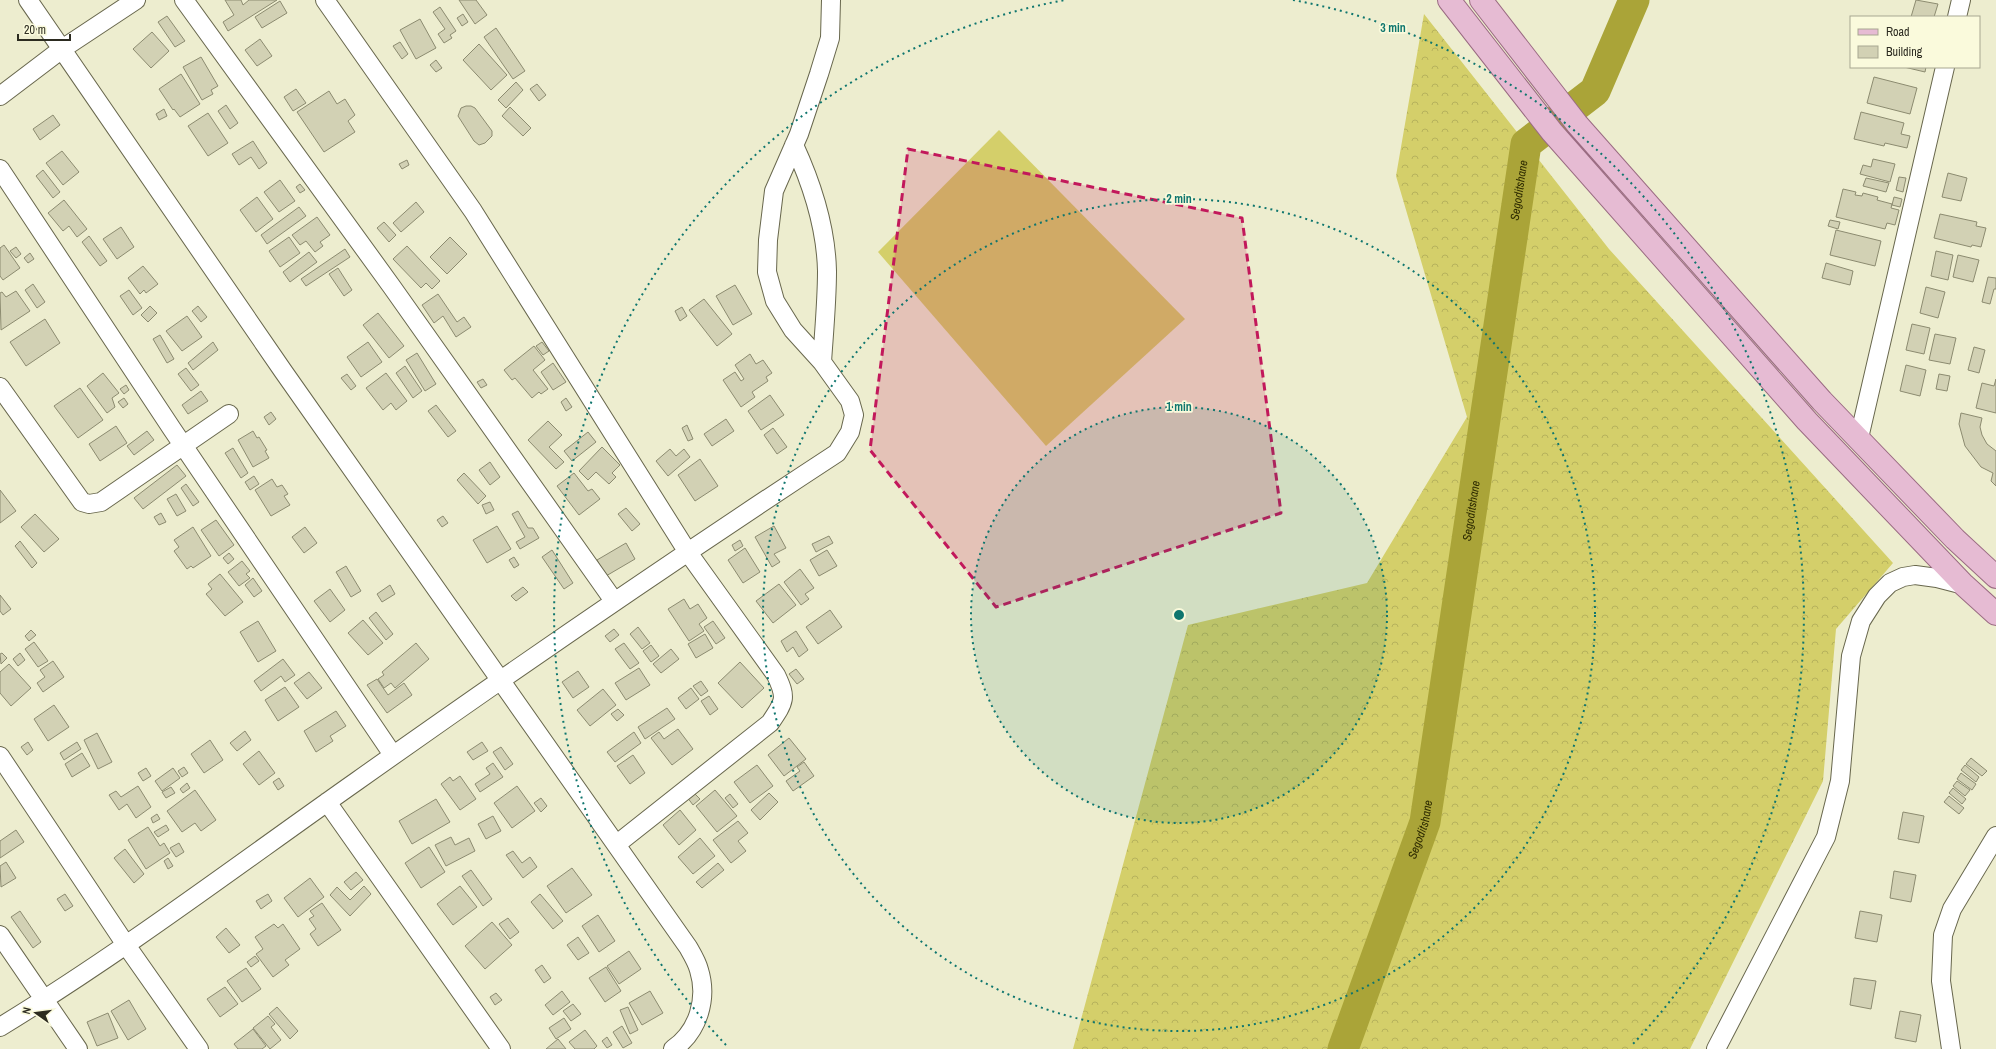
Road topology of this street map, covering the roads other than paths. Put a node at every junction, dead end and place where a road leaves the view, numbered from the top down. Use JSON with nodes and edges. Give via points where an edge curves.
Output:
{"nodes":[{"id":1,"x":28,"y":0,"type":"edge"},
{"id":2,"x":136,"y":0,"type":"edge"},
{"id":3,"x":184,"y":0,"type":"edge"},
{"id":4,"x":325,"y":0,"type":"edge"},
{"id":5,"x":831,"y":0,"type":"edge"},
{"id":6,"x":1481,"y":0,"type":"edge"},
{"id":7,"x":1961,"y":0,"type":"edge"},
{"id":8,"x":1454,"y":7,"type":"edge"},
{"id":9,"x":1957,"y":16,"type":"edge"},
{"id":10,"x":62,"y":49,"type":"junction"},
{"id":11,"x":1945,"y":68,"type":"edge"},
{"id":12,"x":0,"y":96,"type":"edge"},
{"id":13,"x":794,"y":145,"type":"junction"},
{"id":14,"x":0,"y":169,"type":"edge"},
{"id":15,"x":822,"y":362,"type":"junction"},
{"id":16,"x":0,"y":387,"type":"edge"},
{"id":17,"x":229,"y":414,"type":"dead end"},
{"id":18,"x":1859,"y":438,"type":"junction"},
{"id":19,"x":183,"y":446,"type":"junction"},
{"id":20,"x":687,"y":551,"type":"junction"},
{"id":21,"x":1996,"y":577,"type":"edge"},
{"id":22,"x":1964,"y":585,"type":"junction"},
{"id":23,"x":614,"y":601,"type":"junction"},
{"id":24,"x":1996,"y":614,"type":"edge"},
{"id":25,"x":499,"y":680,"type":"junction"},
{"id":26,"x":393,"y":755,"type":"junction"},
{"id":27,"x":0,"y":756,"type":"edge"},
{"id":28,"x":327,"y":802,"type":"junction"},
{"id":29,"x":1996,"y":836,"type":"edge"},
{"id":30,"x":617,"y":844,"type":"junction"},
{"id":31,"x":0,"y":935,"type":"edge"},
{"id":32,"x":126,"y":945,"type":"junction"},
{"id":33,"x":44,"y":1000,"type":"junction"},
{"id":34,"x":0,"y":1027,"type":"edge"},
{"id":35,"x":78,"y":1049,"type":"edge"},
{"id":36,"x":199,"y":1049,"type":"edge"},
{"id":37,"x":501,"y":1049,"type":"edge"},
{"id":38,"x":672,"y":1049,"type":"edge"},
{"id":39,"x":1716,"y":1049,"type":"edge"},
{"id":40,"x":1952,"y":1049,"type":"edge"}],
"edges":[{"from":1,"to":10,"type":"street"},
{"from":2,"to":10,"type":"street"},
{"from":3,"to":23,"type":"street","via":[[392,287]]},
{"from":4,"to":20,"type":"street","via":[[473,211]]},
{"from":5,"to":13,"type":"street","via":[[830,38]]},
{"from":6,"to":18,"type":"main road","via":[[1577,124],[1822,401]]},
{"from":7,"to":9,"type":"street"},
{"from":8,"to":22,"type":"main road","via":[[1552,132],[1807,421]]},
{"from":10,"to":12,"type":"street"},
{"from":10,"to":25,"type":"street"},
{"from":11,"to":18,"type":"street"},
{"from":13,"to":15,"type":"street","via":[[809,178],[821,221],[827,270]]},
{"from":13,"to":15,"type":"street","via":[[774,191],[767,272],[775,300],[793,330]]},
{"from":14,"to":19,"type":"street"},
{"from":15,"to":20,"type":"street","via":[[850,401],[854,415],[850,432],[837,453]]},
{"from":16,"to":19,"type":"street","via":[[82,502],[101,502]]},
{"from":17,"to":19,"type":"street"},
{"from":18,"to":21,"type":"main road","via":[[1955,539]]},
{"from":19,"to":26,"type":"street"},
{"from":20,"to":23,"type":"street"},
{"from":20,"to":30,"type":"street","via":[[776,675],[784,692],[782,703],[770,723]]},
{"from":22,"to":24,"type":"main road"},
{"from":22,"to":39,"type":"street","via":[[1915,575],[1903,577],[1890,583],[1876,596],[1861,621],[1850,656],[1840,781],[1826,837]]},
{"from":23,"to":25,"type":"street"},
{"from":25,"to":26,"type":"street"},
{"from":25,"to":30,"type":"street"},
{"from":26,"to":28,"type":"street"},
{"from":27,"to":32,"type":"street"},
{"from":28,"to":32,"type":"street"},
{"from":28,"to":37,"type":"street"},
{"from":29,"to":40,"type":"street","via":[[1952,909],[1943,935],[1941,981]]},
{"from":30,"to":38,"type":"street","via":[[688,947],[699,970],[702,995],[699,1016],[684,1041]]},
{"from":31,"to":33,"type":"street"},
{"from":32,"to":33,"type":"street"},
{"from":32,"to":36,"type":"street"},
{"from":33,"to":34,"type":"street"},
{"from":33,"to":35,"type":"street"}]}
